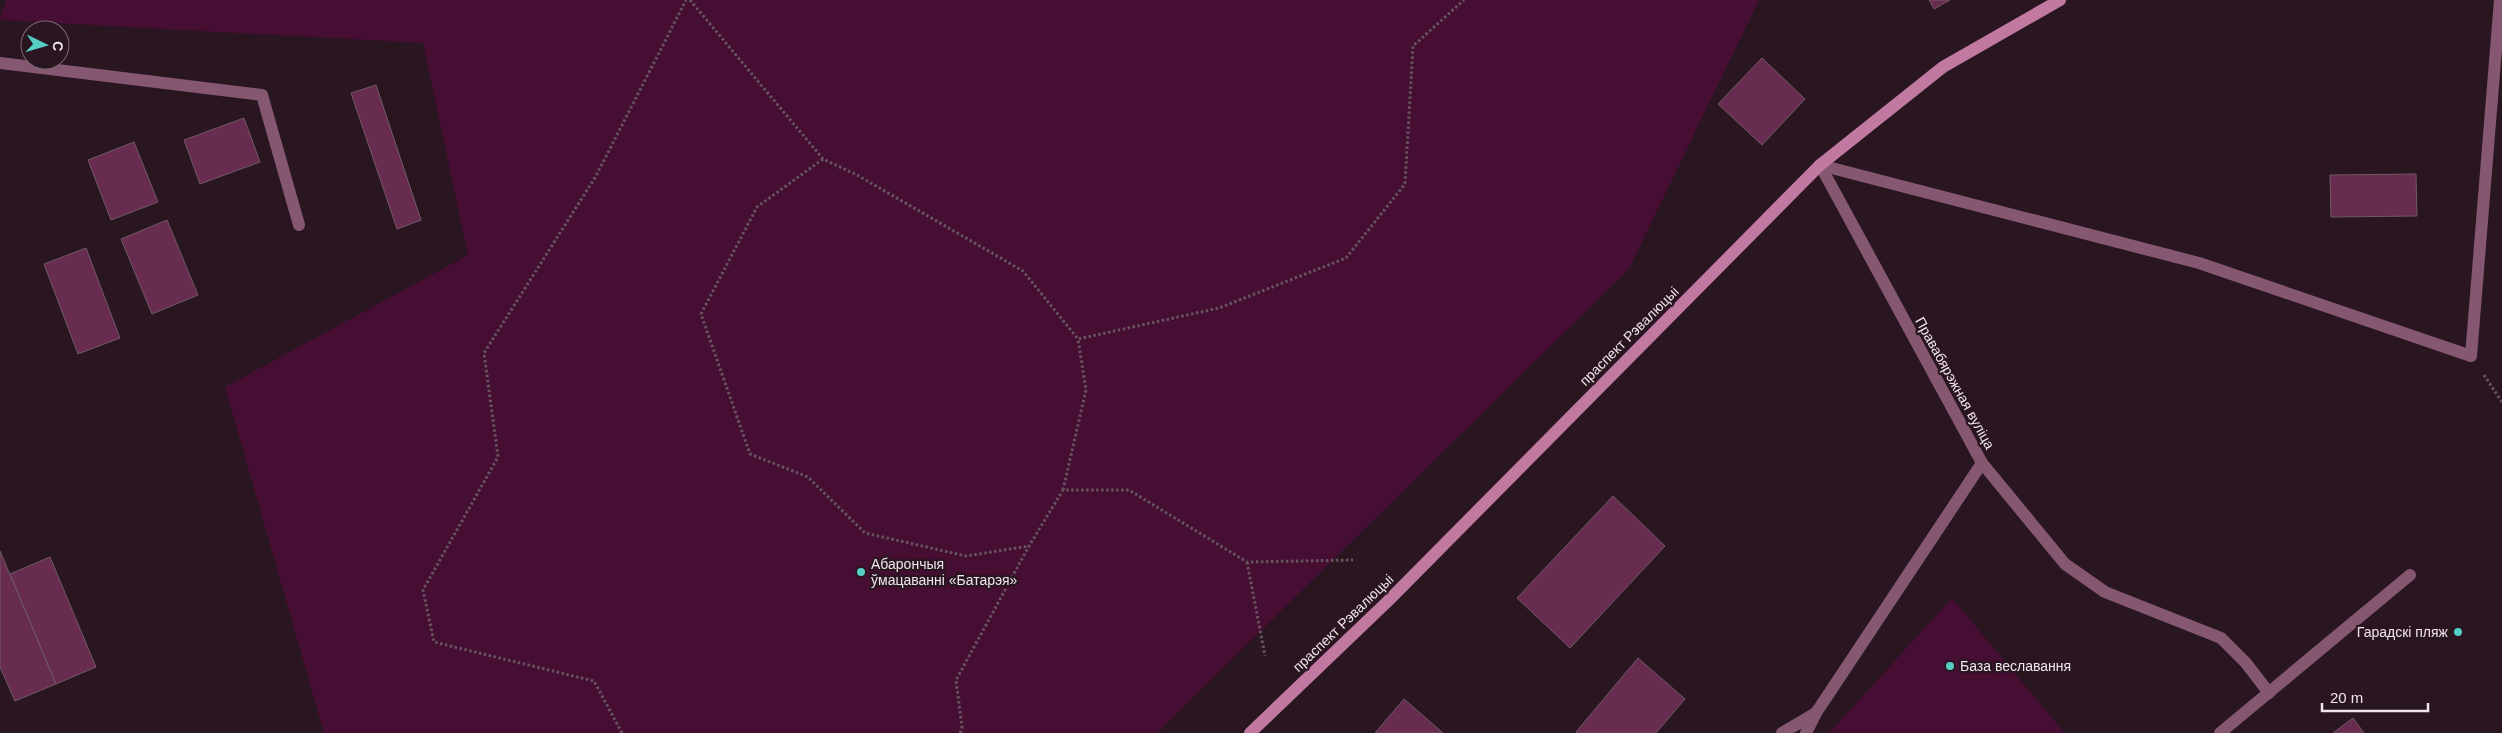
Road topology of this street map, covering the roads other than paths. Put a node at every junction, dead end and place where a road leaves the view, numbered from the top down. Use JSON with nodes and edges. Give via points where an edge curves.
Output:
{"nodes":[{"id":1,"x":2060,"y":0,"type":"edge"},
{"id":2,"x":2500,"y":0,"type":"edge"},
{"id":3,"x":0,"y":63,"type":"edge"},
{"id":4,"x":1820,"y":165,"type":"junction"},
{"id":5,"x":299,"y":225,"type":"dead end"},
{"id":6,"x":1982,"y":463,"type":"junction"},
{"id":7,"x":2410,"y":575,"type":"dead end"},
{"id":8,"x":2268,"y":693,"type":"junction"},
{"id":9,"x":1816,"y":713,"type":"junction"},
{"id":10,"x":1250,"y":733,"type":"edge"},
{"id":11,"x":1782,"y":733,"type":"edge"},
{"id":12,"x":1806,"y":733,"type":"edge"},
{"id":13,"x":2220,"y":733,"type":"edge"}],
"edges":[{"from":1,"to":4,"type":"main road","name":"праспект Рэвалюцыі","via":[[1944,66]]},
{"from":2,"to":4,"type":"street","via":[[2471,356],[2199,263]]},
{"from":3,"to":5,"type":"street","via":[[262,95]]},
{"from":4,"to":6,"type":"street","name":"Правабярэжная вуліца"},
{"from":4,"to":10,"type":"main road","name":"праспект Рэвалюцыі","via":[[1388,601]]},
{"from":6,"to":8,"type":"street","via":[[2065,564],[2105,592],[2221,638],[2246,663]]},
{"from":6,"to":9,"type":"street","name":"Правабярэжная вуліца"},
{"from":7,"to":8,"type":"street"},
{"from":8,"to":13,"type":"street"},
{"from":9,"to":11,"type":"street"},
{"from":9,"to":12,"type":"street","name":"Правабярэжная вуліца"}]}
